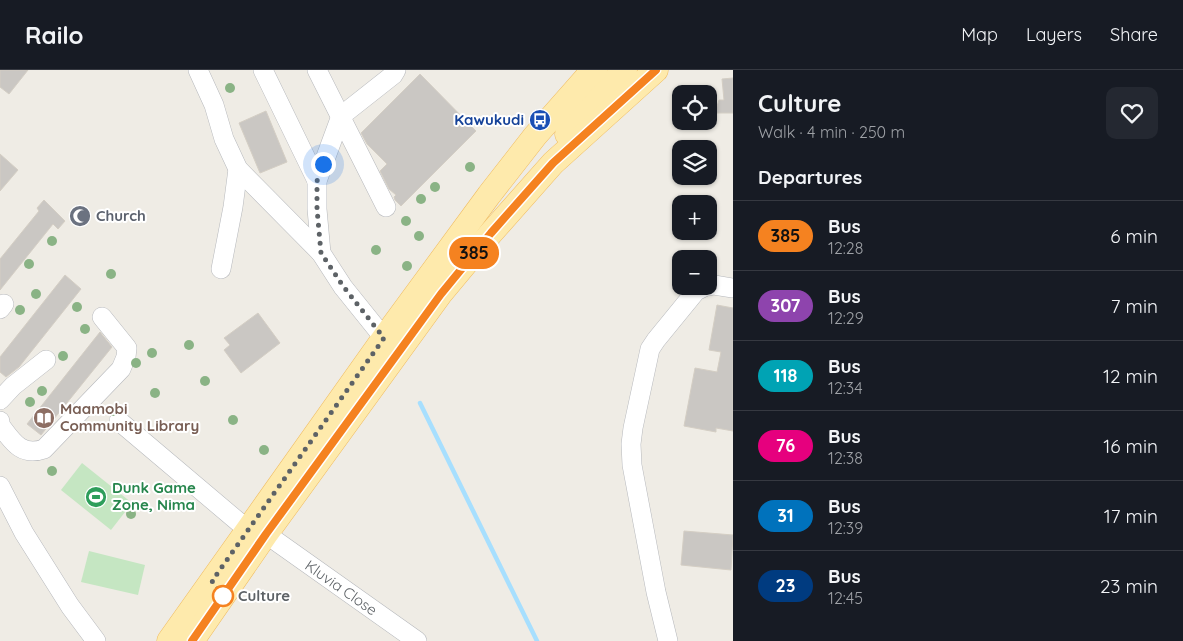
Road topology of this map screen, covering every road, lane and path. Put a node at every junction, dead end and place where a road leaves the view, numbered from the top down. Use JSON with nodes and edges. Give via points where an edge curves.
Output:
{"nodes":[{"id":1,"x":198,"y":70,"type":"edge"},
{"id":2,"x":263,"y":70,"type":"edge"},
{"id":3,"x":396,"y":70,"type":"edge"},
{"id":4,"x":625,"y":70,"type":"edge"},
{"id":5,"x":656,"y":70,"type":"edge"},
{"id":6,"x":590,"y":72,"type":"edge"},
{"id":7,"x":325,"y":74,"type":"edge"},
{"id":8,"x":341,"y":116,"type":"junction"},
{"id":9,"x":553,"y":163,"type":"junction"},
{"id":10,"x":238,"y":169,"type":"junction"},
{"id":11,"x":317,"y":181,"type":"junction"},
{"id":12,"x":386,"y":207,"type":"dead end"},
{"id":13,"x":321,"y":253,"type":"junction"},
{"id":14,"x":221,"y":269,"type":"dead end"},
{"id":15,"x":717,"y":285,"type":"edge"},
{"id":16,"x":733,"y":288,"type":"edge"},
{"id":17,"x":693,"y":295,"type":"edge"},
{"id":18,"x":102,"y":317,"type":"dead end"},
{"id":19,"x":384,"y":338,"type":"junction"},
{"id":20,"x":46,"y":360,"type":"dead end"},
{"id":21,"x":0,"y":400,"type":"edge"},
{"id":22,"x":120,"y":421,"type":"dead end"},
{"id":23,"x":0,"y":424,"type":"edge"},
{"id":24,"x":0,"y":486,"type":"edge"},
{"id":25,"x":257,"y":532,"type":"junction"},
{"id":26,"x":96,"y":641,"type":"edge"},
{"id":27,"x":169,"y":641,"type":"edge"},
{"id":28,"x":192,"y":641,"type":"edge"},
{"id":29,"x":417,"y":641,"type":"edge"},
{"id":30,"x":668,"y":641,"type":"edge"}],
"edges":[{"from":1,"to":10,"type":"street"},
{"from":2,"to":11,"type":"street"},
{"from":3,"to":8,"type":"street"},
{"from":4,"to":9,"type":"main road","via":[[568,131]]},
{"from":5,"to":9,"type":"main road"},
{"from":6,"to":19,"type":"main road","via":[[535,136]]},
{"from":7,"to":8,"type":"street"},
{"from":8,"to":11,"type":"street"},
{"from":8,"to":12,"type":"street"},
{"from":9,"to":25,"type":"main road","via":[[441,294]]},
{"from":10,"to":13,"type":"street"},
{"from":10,"to":14,"type":"street"},
{"from":11,"to":13,"type":"street"},
{"from":13,"to":19,"type":"street"},
{"from":15,"to":16,"type":"street"},
{"from":17,"to":30,"type":"street","via":[[650,349],[631,444],[632,465]]},
{"from":18,"to":23,"type":"street","via":[[127,348],[121,369],[44,449],[36,452],[15,445]]},
{"from":19,"to":25,"type":"main road"},
{"from":20,"to":21,"type":"street","via":[[12,386]]},
{"from":22,"to":25,"type":"street","name":"Kluvia Close"},
{"from":24,"to":26,"type":"street","via":[[24,533]]},
{"from":25,"to":27,"type":"main road"},
{"from":25,"to":28,"type":"main road"},
{"from":25,"to":29,"type":"street","name":"Kluvia Close"}]}
